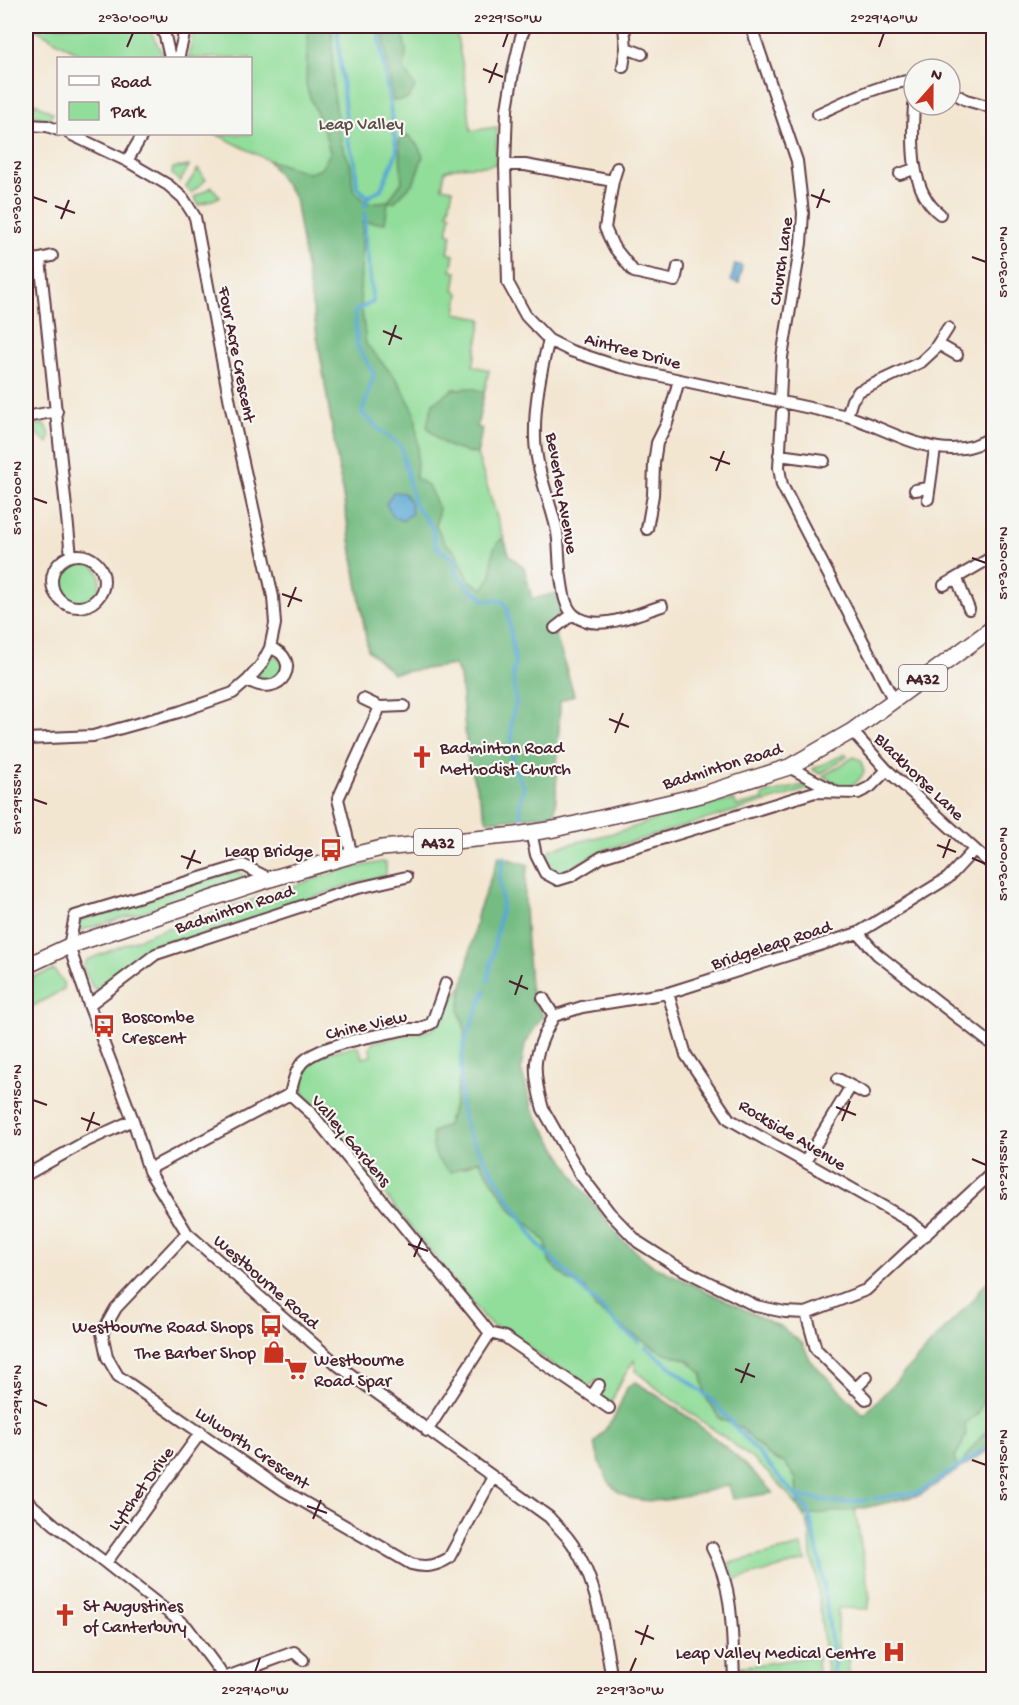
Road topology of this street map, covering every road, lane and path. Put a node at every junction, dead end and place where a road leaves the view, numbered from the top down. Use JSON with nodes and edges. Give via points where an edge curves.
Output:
{"nodes":[{"id":1,"x":159,"y":26,"type":"edge"},
{"id":2,"x":186,"y":26,"type":"edge"},
{"id":3,"x":526,"y":26,"type":"edge"},
{"id":4,"x":624,"y":26,"type":"edge"},
{"id":5,"x":751,"y":26,"type":"edge"},
{"id":6,"x":626,"y":48,"type":"junction"},
{"id":7,"x":642,"y":54,"type":"dead end"},
{"id":8,"x":170,"y":57,"type":"edge"},
{"id":9,"x":178,"y":57,"type":"edge"},
{"id":10,"x":623,"y":67,"type":"dead end"},
{"id":11,"x":902,"y":82,"type":"edge"},
{"id":12,"x":962,"y":98,"type":"edge"},
{"id":13,"x":993,"y":108,"type":"edge"},
{"id":14,"x":818,"y":114,"type":"dead end"},
{"id":15,"x":913,"y":117,"type":"edge"},
{"id":16,"x":26,"y":124,"type":"edge"},
{"id":17,"x":57,"y":130,"type":"edge"},
{"id":18,"x":72,"y":135,"type":"edge"},
{"id":19,"x":142,"y":135,"type":"edge"},
{"id":20,"x":127,"y":161,"type":"junction"},
{"id":21,"x":505,"y":165,"type":"junction"},
{"id":22,"x":617,"y":168,"type":"dead end"},
{"id":23,"x":915,"y":169,"type":"junction"},
{"id":24,"x":900,"y":174,"type":"dead end"},
{"id":25,"x":613,"y":181,"type":"junction"},
{"id":26,"x":940,"y":214,"type":"dead end"},
{"id":27,"x":52,"y":256,"type":"dead end"},
{"id":28,"x":40,"y":259,"type":"junction"},
{"id":29,"x":26,"y":260,"type":"edge"},
{"id":30,"x":678,"y":267,"type":"dead end"},
{"id":31,"x":948,"y":328,"type":"dead end"},
{"id":32,"x":549,"y":340,"type":"junction"},
{"id":33,"x":938,"y":344,"type":"junction"},
{"id":34,"x":957,"y":355,"type":"dead end"},
{"id":35,"x":679,"y":380,"type":"junction"},
{"id":36,"x":780,"y":401,"type":"junction"},
{"id":37,"x":57,"y":411,"type":"junction"},
{"id":38,"x":782,"y":413,"type":"dead end"},
{"id":39,"x":847,"y":416,"type":"junction"},
{"id":40,"x":26,"y":417,"type":"edge"},
{"id":41,"x":993,"y":435,"type":"edge"},
{"id":42,"x":935,"y":448,"type":"junction"},
{"id":43,"x":779,"y":455,"type":"junction"},
{"id":44,"x":824,"y":461,"type":"dead end"},
{"id":45,"x":915,"y":490,"type":"dead end"},
{"id":46,"x":647,"y":529,"type":"dead end"},
{"id":47,"x":71,"y":556,"type":"junction"},
{"id":48,"x":993,"y":556,"type":"edge"},
{"id":49,"x":957,"y":579,"type":"junction"},
{"id":50,"x":944,"y":585,"type":"dead end"},
{"id":51,"x":662,"y":606,"type":"dead end"},
{"id":52,"x":969,"y":609,"type":"dead end"},
{"id":53,"x":573,"y":614,"type":"junction"},
{"id":54,"x":993,"y":627,"type":"edge"},
{"id":55,"x":555,"y":628,"type":"dead end"},
{"id":56,"x":270,"y":648,"type":"junction"},
{"id":57,"x":248,"y":680,"type":"junction"},
{"id":58,"x":363,"y":699,"type":"dead end"},
{"id":59,"x":893,"y":699,"type":"junction"},
{"id":60,"x":404,"y":706,"type":"dead end"},
{"id":61,"x":380,"y":707,"type":"junction"},
{"id":62,"x":852,"y":731,"type":"junction"},
{"id":63,"x":26,"y":739,"type":"edge"},
{"id":64,"x":789,"y":767,"type":"junction"},
{"id":65,"x":886,"y":770,"type":"junction"},
{"id":66,"x":837,"y":792,"type":"junction"},
{"id":67,"x":531,"y":832,"type":"junction"},
{"id":68,"x":974,"y":850,"type":"junction"},
{"id":69,"x":352,"y":856,"type":"junction"},
{"id":70,"x":993,"y":867,"type":"edge"},
{"id":71,"x":406,"y":877,"type":"dead end"},
{"id":72,"x":270,"y":879,"type":"junction"},
{"id":73,"x":858,"y":933,"type":"junction"},
{"id":74,"x":69,"y":946,"type":"junction"},
{"id":75,"x":26,"y":966,"type":"edge"},
{"id":76,"x":446,"y":983,"type":"dead end"},
{"id":77,"x":668,"y":993,"type":"junction"},
{"id":78,"x":543,"y":998,"type":"dead end"},
{"id":79,"x":89,"y":1005,"type":"junction"},
{"id":80,"x":554,"y":1016,"type":"junction"},
{"id":81,"x":993,"y":1046,"type":"edge"},
{"id":82,"x":838,"y":1079,"type":"dead end"},
{"id":83,"x":851,"y":1086,"type":"junction"},
{"id":84,"x":864,"y":1093,"type":"dead end"},
{"id":85,"x":290,"y":1095,"type":"junction"},
{"id":86,"x":133,"y":1120,"type":"junction"},
{"id":87,"x":805,"y":1162,"type":"junction"},
{"id":88,"x":149,"y":1169,"type":"junction"},
{"id":89,"x":993,"y":1172,"type":"edge"},
{"id":90,"x":26,"y":1175,"type":"edge"},
{"id":91,"x":187,"y":1233,"type":"junction"},
{"id":92,"x":926,"y":1235,"type":"junction"},
{"id":93,"x":806,"y":1313,"type":"junction"},
{"id":94,"x":490,"y":1333,"type":"junction"},
{"id":95,"x":867,"y":1377,"type":"dead end"},
{"id":96,"x":599,"y":1385,"type":"dead end"},
{"id":97,"x":855,"y":1389,"type":"junction"},
{"id":98,"x":592,"y":1396,"type":"junction"},
{"id":99,"x":866,"y":1399,"type":"dead end"},
{"id":100,"x":609,"y":1408,"type":"dead end"},
{"id":101,"x":427,"y":1431,"type":"junction"},
{"id":102,"x":201,"y":1432,"type":"junction"},
{"id":103,"x":493,"y":1477,"type":"junction"},
{"id":104,"x":26,"y":1500,"type":"edge"},
{"id":105,"x":712,"y":1548,"type":"dead end"},
{"id":106,"x":106,"y":1563,"type":"junction"},
{"id":107,"x":303,"y":1660,"type":"dead end"},
{"id":108,"x":224,"y":1679,"type":"edge"},
{"id":109,"x":612,"y":1680,"type":"edge"},
{"id":110,"x":734,"y":1680,"type":"edge"}],
"edges":[{"from":1,"to":8,"type":"street"},
{"from":2,"to":9,"type":"street"},
{"from":3,"to":21,"type":"street","name":"Aintree Drive","via":[[507,109]]},
{"from":4,"to":6,"type":"street"},
{"from":5,"to":36,"type":"street","name":"Church Lane","via":[[797,161],[803,213],[782,357]]},
{"from":6,"to":7,"type":"street"},
{"from":6,"to":10,"type":"street"},
{"from":11,"to":14,"type":"street","via":[[866,92]]},
{"from":12,"to":13,"type":"street"},
{"from":15,"to":23,"type":"street"},
{"from":16,"to":17,"type":"street"},
{"from":18,"to":20,"type":"street","name":"Four Acre Crescent"},
{"from":19,"to":20,"type":"street"},
{"from":20,"to":56,"type":"street","name":"Four Acre Crescent","via":[[168,185],[183,198],[195,217],[231,408],[273,597],[275,624]]},
{"from":21,"to":25,"type":"street"},
{"from":21,"to":32,"type":"street","name":"Aintree Drive","via":[[508,283],[526,316]]},
{"from":22,"to":25,"type":"street"},
{"from":23,"to":24,"type":"street"},
{"from":23,"to":26,"type":"street","via":[[928,201]]},
{"from":25,"to":30,"type":"street","via":[[605,228],[619,255],[634,272],[648,276],[675,281]]},
{"from":27,"to":28,"type":"street"},
{"from":28,"to":29,"type":"street"},
{"from":28,"to":37,"type":"street"},
{"from":31,"to":33,"type":"street"},
{"from":32,"to":35,"type":"street","name":"Aintree Drive","via":[[620,368]]},
{"from":32,"to":53,"type":"street","name":"Beverley Avenue","via":[[536,398],[536,455],[557,530],[564,597]]},
{"from":33,"to":34,"type":"street"},
{"from":33,"to":39,"type":"street","via":[[921,362],[859,391]]},
{"from":35,"to":36,"type":"street","name":"Aintree Drive"},
{"from":35,"to":46,"type":"street","via":[[668,423],[657,443]]},
{"from":36,"to":39,"type":"street","name":"Aintree Drive"},
{"from":37,"to":40,"type":"street"},
{"from":37,"to":47,"type":"street"},
{"from":38,"to":43,"type":"street"},
{"from":39,"to":42,"type":"street","name":"Aintree Drive"},
{"from":41,"to":42,"type":"street","name":"Aintree Drive","via":[[967,448]]},
{"from":42,"to":45,"type":"street","via":[[928,493]]},
{"from":43,"to":44,"type":"street"},
{"from":43,"to":59,"type":"street","via":[[782,485]]},
{"from":47,"to":47,"type":"street","via":[[92,559],[104,574],[99,598],[78,608],[55,595],[52,584],[53,573],[61,561]]},
{"from":48,"to":49,"type":"street"},
{"from":49,"to":50,"type":"street"},
{"from":49,"to":52,"type":"street"},
{"from":51,"to":53,"type":"street","via":[[644,605],[622,620],[603,622],[585,621]]},
{"from":53,"to":55,"type":"street"},
{"from":54,"to":59,"type":"main road","name":"Badminton Road","number":"A432"},
{"from":56,"to":57,"type":"street","name":"Four Acre Crescent"},
{"from":56,"to":57,"type":"street","via":[[286,659],[284,678],[275,686],[263,687]]},
{"from":57,"to":63,"type":"street","name":"Four Acre Crescent","via":[[233,693],[93,736]]},
{"from":58,"to":61,"type":"street"},
{"from":59,"to":62,"type":"main road","name":"Badminton Road","number":"A432"},
{"from":60,"to":61,"type":"street"},
{"from":61,"to":69,"type":"street","via":[[338,799]]},
{"from":62,"to":64,"type":"main road","name":"Badminton Road","number":"A432"},
{"from":62,"to":65,"type":"street","name":"Blackhorse Lane"},
{"from":64,"to":66,"type":"street"},
{"from":64,"to":67,"type":"main road","name":"Badminton Road","number":"A432","via":[[690,797]]},
{"from":65,"to":66,"type":"street","via":[[858,793]]},
{"from":65,"to":68,"type":"street","name":"Blackhorse Lane"},
{"from":66,"to":67,"type":"street","via":[[815,792],[602,857],[558,880],[545,873]]},
{"from":67,"to":69,"type":"main road","name":"Badminton Road","number":"A432","via":[[382,848]]},
{"from":68,"to":70,"type":"street","name":"Blackhorse Lane"},
{"from":68,"to":73,"type":"street","name":"Bridgeleap Road","via":[[948,878]]},
{"from":69,"to":72,"type":"main road","name":"Badminton Road","number":"A432"},
{"from":71,"to":79,"type":"street","name":"Badminton Road","via":[[354,889],[156,954]]},
{"from":72,"to":74,"type":"main road","name":"Badminton Road","number":"A432"},
{"from":72,"to":74,"type":"street","name":"Badminton Road","via":[[243,865],[75,916]]},
{"from":73,"to":77,"type":"street","name":"Bridgeleap Road"},
{"from":73,"to":81,"type":"street","via":[[877,954]]},
{"from":74,"to":75,"type":"main road","name":"Badminton Road","number":"A432"},
{"from":74,"to":79,"type":"street","name":"Westbourne Road"},
{"from":76,"to":85,"type":"street","name":"Chine View","via":[[432,1023],[420,1029],[325,1048],[303,1061]]},
{"from":77,"to":80,"type":"street","name":"Bridgeleap Road","via":[[582,1007]]},
{"from":77,"to":87,"type":"street","name":"Rockside Avenue","via":[[686,1055],[729,1119]]},
{"from":78,"to":80,"type":"street"},
{"from":79,"to":86,"type":"street","name":"Westbourne Road"},
{"from":80,"to":93,"type":"street","via":[[535,1060],[543,1109],[580,1174],[609,1212],[638,1242],[674,1265],[756,1306]]},
{"from":82,"to":83,"type":"street"},
{"from":83,"to":84,"type":"street"},
{"from":83,"to":87,"type":"street"},
{"from":85,"to":88,"type":"street","name":"Valley Gardens"},
{"from":85,"to":94,"type":"street","name":"Valley Gardens","via":[[312,1114]]},
{"from":86,"to":88,"type":"street","name":"Westbourne Road"},
{"from":86,"to":90,"type":"street"},
{"from":87,"to":92,"type":"street","name":"Rockside Avenue","via":[[909,1221]]},
{"from":88,"to":91,"type":"street","name":"Westbourne Road"},
{"from":89,"to":92,"type":"street"},
{"from":91,"to":101,"type":"street","name":"Westbourne Road","via":[[339,1366]]},
{"from":91,"to":102,"type":"street","name":"Lulworth Crescent","via":[[116,1308],[102,1333],[107,1357],[118,1376]]},
{"from":92,"to":93,"type":"street","via":[[866,1290]]},
{"from":93,"to":97,"type":"street","via":[[816,1349]]},
{"from":94,"to":98,"type":"street","name":"Valley Gardens","via":[[505,1337]]},
{"from":94,"to":101,"type":"street"},
{"from":95,"to":97,"type":"street"},
{"from":96,"to":98,"type":"street"},
{"from":97,"to":99,"type":"street"},
{"from":98,"to":100,"type":"street","name":"Valley Gardens"},
{"from":101,"to":103,"type":"street","name":"Westbourne Road"},
{"from":102,"to":103,"type":"street","name":"Lulworth Crescent","via":[[283,1490],[411,1564],[423,1567],[449,1558]]},
{"from":102,"to":106,"type":"street","name":"Lytchet Drive"},
{"from":103,"to":109,"type":"street","name":"Westbourne Road","via":[[549,1517],[569,1539],[582,1562],[602,1621]]},
{"from":104,"to":106,"type":"street"},
{"from":105,"to":110,"type":"street","via":[[726,1584],[731,1614]]},
{"from":106,"to":108,"type":"street","via":[[187,1627]]},
{"from":107,"to":108,"type":"street","via":[[294,1652]]}]}
